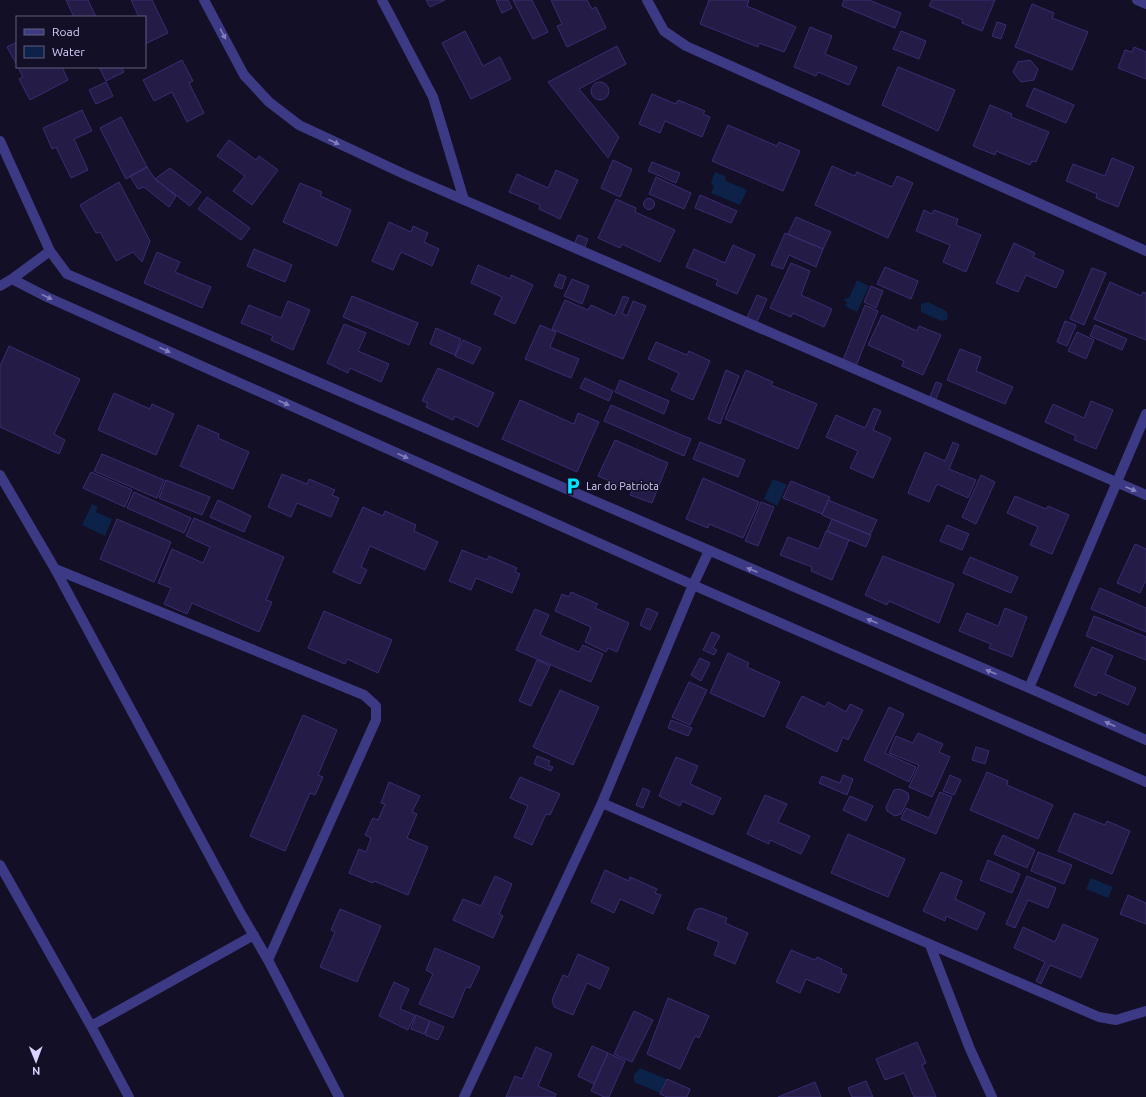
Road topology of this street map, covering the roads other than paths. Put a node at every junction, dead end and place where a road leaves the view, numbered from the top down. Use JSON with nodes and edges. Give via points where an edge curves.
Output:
{"nodes":[{"id":1,"x":204,"y":0,"type":"edge"},
{"id":2,"x":382,"y":0,"type":"edge"},
{"id":3,"x":647,"y":0,"type":"edge"},
{"id":4,"x":1137,"y":0,"type":"edge"},
{"id":5,"x":1146,"y":4,"type":"edge"},
{"id":6,"x":0,"y":141,"type":"edge"},
{"id":7,"x":464,"y":200,"type":"junction"},
{"id":8,"x":50,"y":251,"type":"junction"},
{"id":9,"x":1146,"y":251,"type":"edge"},
{"id":10,"x":12,"y":279,"type":"junction"},
{"id":11,"x":0,"y":286,"type":"edge"},
{"id":12,"x":1146,"y":414,"type":"edge"},
{"id":13,"x":0,"y":475,"type":"edge"},
{"id":14,"x":1116,"y":482,"type":"junction"},
{"id":15,"x":1146,"y":495,"type":"edge"},
{"id":16,"x":709,"y":551,"type":"junction"},
{"id":17,"x":55,"y":569,"type":"junction"},
{"id":18,"x":693,"y":586,"type":"junction"},
{"id":19,"x":1029,"y":688,"type":"junction"},
{"id":20,"x":1146,"y":740,"type":"edge"},
{"id":21,"x":1146,"y":782,"type":"edge"},
{"id":22,"x":602,"y":803,"type":"junction"},
{"id":23,"x":0,"y":865,"type":"edge"},
{"id":24,"x":254,"y":935,"type":"junction"},
{"id":25,"x":930,"y":945,"type":"junction"},
{"id":26,"x":268,"y":960,"type":"junction"},
{"id":27,"x":1146,"y":1011,"type":"edge"},
{"id":28,"x":91,"y":1026,"type":"junction"},
{"id":29,"x":129,"y":1097,"type":"edge"},
{"id":30,"x":339,"y":1097,"type":"edge"},
{"id":31,"x":464,"y":1097,"type":"edge"},
{"id":32,"x":992,"y":1097,"type":"edge"}],
"edges":[{"from":1,"to":7,"type":"street","one_way":true,"via":[[244,75],[269,102],[299,125]]},
{"from":2,"to":7,"type":"street","via":[[433,97]]},
{"from":3,"to":9,"type":"street","via":[[664,31],[686,46]]},
{"from":4,"to":5,"type":"street"},
{"from":6,"to":8,"type":"street"},
{"from":7,"to":14,"type":"street"},
{"from":8,"to":10,"type":"street"},
{"from":8,"to":16,"type":"street","via":[[66,274]]},
{"from":10,"to":11,"type":"street"},
{"from":10,"to":18,"type":"street","one_way":true,"via":[[54,301]]},
{"from":12,"to":14,"type":"street"},
{"from":13,"to":17,"type":"street"},
{"from":14,"to":15,"type":"street","one_way":true},
{"from":14,"to":19,"type":"street"},
{"from":16,"to":18,"type":"street"},
{"from":19,"to":16,"type":"street","one_way":true},
{"from":17,"to":24,"type":"street"},
{"from":17,"to":26,"type":"street","via":[[364,695],[376,706],[376,720]]},
{"from":18,"to":21,"type":"street"},
{"from":18,"to":22,"type":"street"},
{"from":20,"to":19,"type":"street","one_way":true},
{"from":22,"to":25,"type":"street"},
{"from":22,"to":31,"type":"street"},
{"from":23,"to":28,"type":"street"},
{"from":24,"to":26,"type":"street"},
{"from":24,"to":28,"type":"street"},
{"from":25,"to":27,"type":"street","via":[[1099,1018],[1116,1020]]},
{"from":25,"to":32,"type":"street","via":[[970,1049]]},
{"from":26,"to":30,"type":"street"},
{"from":28,"to":29,"type":"street"}]}
